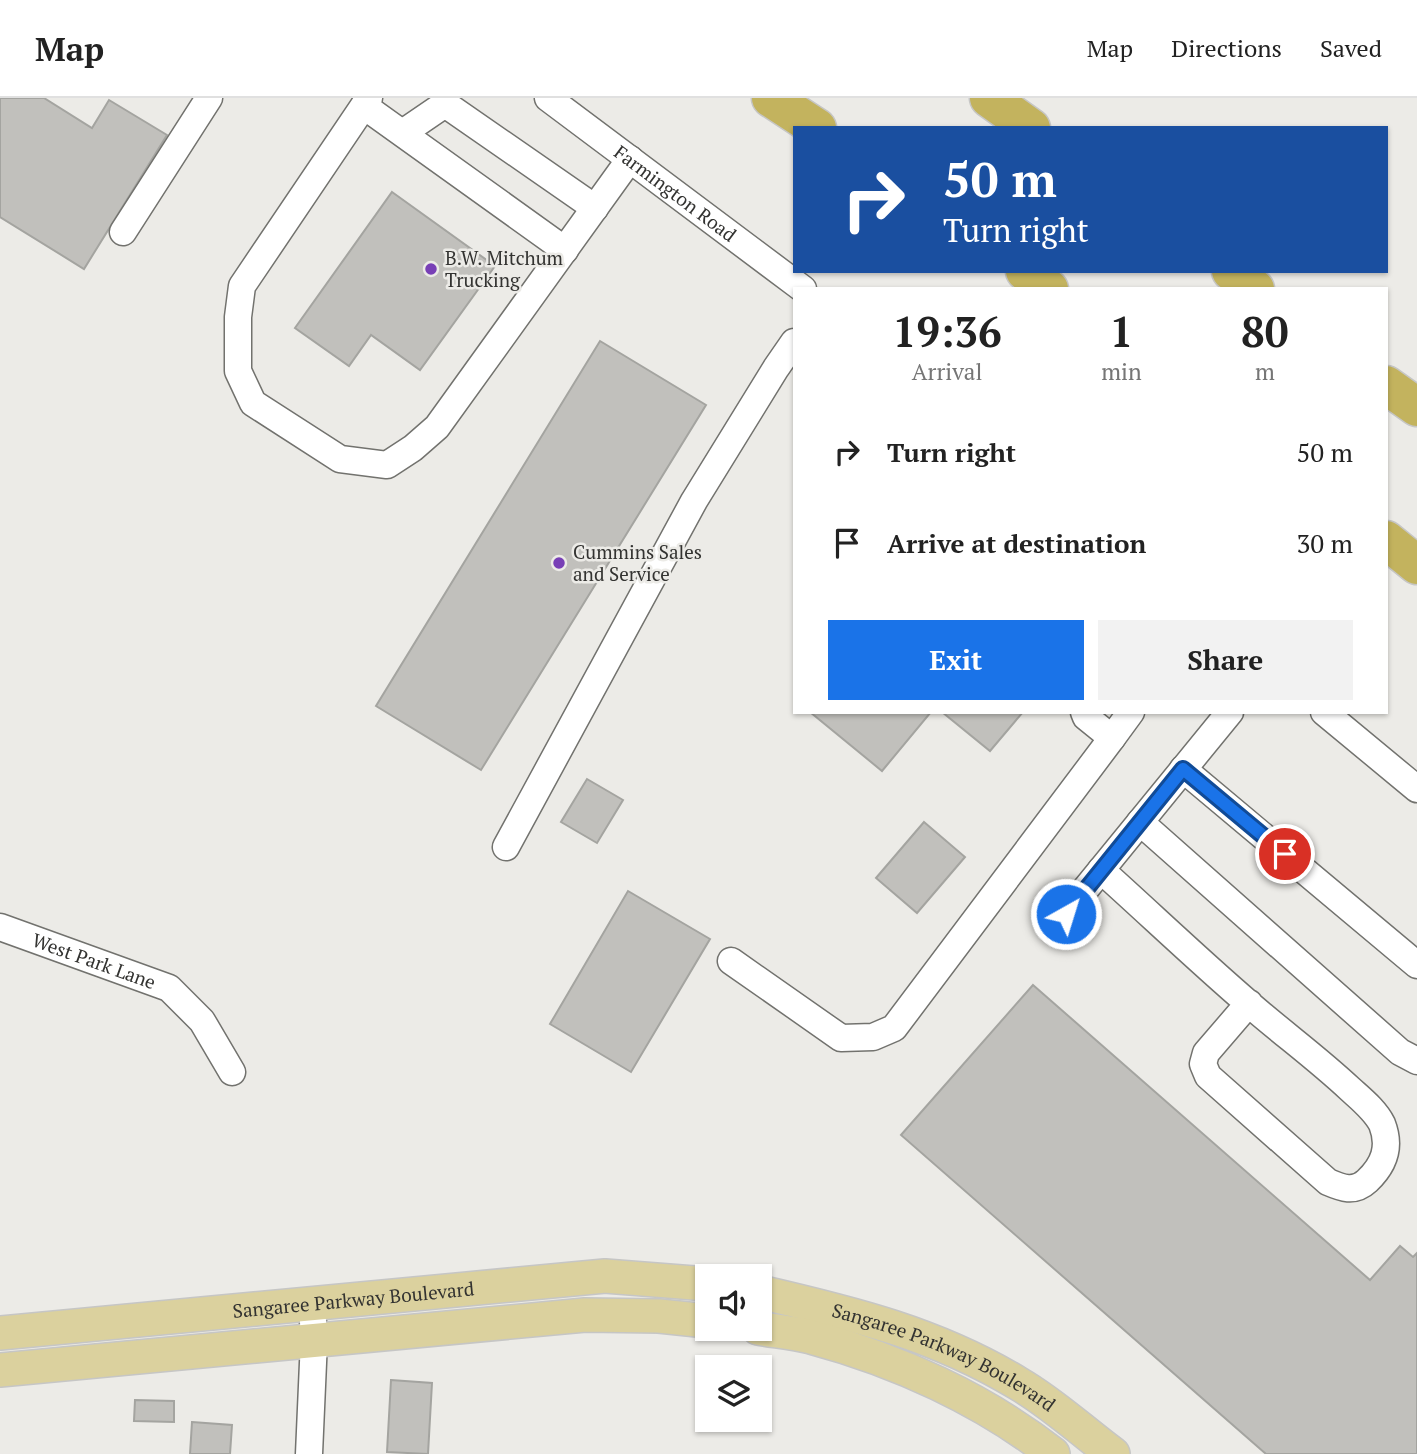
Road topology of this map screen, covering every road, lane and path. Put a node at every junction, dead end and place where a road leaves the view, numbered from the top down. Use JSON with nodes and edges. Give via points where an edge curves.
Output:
{"nodes":[{"id":1,"x":209,"y":98,"type":"edge"},
{"id":2,"x":548,"y":98,"type":"edge"},
{"id":3,"x":771,"y":98,"type":"edge"},
{"id":4,"x":989,"y":98,"type":"edge"},
{"id":5,"x":367,"y":102,"type":"edge"},
{"id":6,"x":814,"y":126,"type":"edge"},
{"id":7,"x":1028,"y":126,"type":"edge"},
{"id":8,"x":404,"y":132,"type":"junction"},
{"id":9,"x":629,"y":159,"type":"junction"},
{"id":10,"x":595,"y":208,"type":"junction"},
{"id":11,"x":123,"y":232,"type":"dead end"},
{"id":12,"x":565,"y":250,"type":"junction"},
{"id":13,"x":1028,"y":273,"type":"edge"},
{"id":14,"x":1234,"y":273,"type":"edge"},
{"id":15,"x":800,"y":287,"type":"edge"},
{"id":16,"x":1046,"y":287,"type":"edge"},
{"id":17,"x":1252,"y":287,"type":"edge"},
{"id":18,"x":793,"y":343,"type":"edge"},
{"id":19,"x":1388,"y":386,"type":"edge"},
{"id":20,"x":1417,"y":407,"type":"edge"},
{"id":21,"x":1388,"y":542,"type":"edge"},
{"id":22,"x":1417,"y":565,"type":"edge"},
{"id":23,"x":1085,"y":714,"type":"edge"},
{"id":24,"x":1129,"y":714,"type":"edge"},
{"id":25,"x":1228,"y":714,"type":"edge"},
{"id":26,"x":1326,"y":714,"type":"edge"},
{"id":27,"x":1112,"y":738,"type":"junction"},
{"id":28,"x":1183,"y":769,"type":"junction"},
{"id":29,"x":1417,"y":789,"type":"edge"},
{"id":30,"x":1140,"y":822,"type":"junction"},
{"id":31,"x":506,"y":847,"type":"dead end"},
{"id":32,"x":1101,"y":870,"type":"junction"},
{"id":33,"x":1066,"y":914,"type":"dead end"},
{"id":34,"x":0,"y":927,"type":"edge"},
{"id":35,"x":731,"y":961,"type":"dead end"},
{"id":36,"x":1417,"y":965,"type":"edge"},
{"id":37,"x":1249,"y":1003,"type":"junction"},
{"id":38,"x":1417,"y":1061,"type":"edge"},
{"id":39,"x":232,"y":1072,"type":"dead end"},
{"id":40,"x":695,"y":1283,"type":"edge"},
{"id":41,"x":772,"y":1295,"type":"edge"},
{"id":42,"x":312,"y":1303,"type":"junction"},
{"id":43,"x":695,"y":1320,"type":"edge"},
{"id":44,"x":772,"y":1330,"type":"edge"},
{"id":45,"x":0,"y":1333,"type":"edge"},
{"id":46,"x":314,"y":1340,"type":"junction"},
{"id":47,"x":0,"y":1370,"type":"edge"},
{"id":48,"x":309,"y":1454,"type":"edge"},
{"id":49,"x":1053,"y":1454,"type":"edge"},
{"id":50,"x":1113,"y":1454,"type":"edge"}],
"edges":[{"from":1,"to":11,"type":"street"},
{"from":2,"to":9,"type":"street","name":"Farmington Road"},
{"from":3,"to":6,"type":"highway"},
{"from":4,"to":7,"type":"highway"},
{"from":5,"to":8,"type":"street"},
{"from":5,"to":12,"type":"street","via":[[242,286],[237,317],[238,371],[253,403],[340,459],[387,465],[436,427]]},
{"from":8,"to":10,"type":"street","via":[[445,104]]},
{"from":8,"to":12,"type":"street"},
{"from":9,"to":10,"type":"street"},
{"from":9,"to":15,"type":"street","name":"Farmington Road"},
{"from":10,"to":12,"type":"street"},
{"from":13,"to":16,"type":"highway"},
{"from":14,"to":17,"type":"highway"},
{"from":18,"to":31,"type":"street","via":[[694,501]]},
{"from":19,"to":20,"type":"highway"},
{"from":21,"to":22,"type":"highway"},
{"from":23,"to":27,"type":"street"},
{"from":24,"to":27,"type":"street"},
{"from":25,"to":28,"type":"street"},
{"from":26,"to":29,"type":"street"},
{"from":27,"to":35,"type":"street","via":[[894,1028],[873,1037],[841,1038]]},
{"from":28,"to":30,"type":"street"},
{"from":28,"to":36,"type":"street"},
{"from":30,"to":32,"type":"street"},
{"from":30,"to":38,"type":"street","via":[[1400,1052]]},
{"from":32,"to":33,"type":"street"},
{"from":32,"to":37,"type":"street"},
{"from":34,"to":39,"type":"street","name":"West Park Lane","via":[[169,988],[202,1021]]},
{"from":37,"to":37,"type":"street","via":[[1206,1053],[1203,1064],[1208,1076],[1328,1182],[1346,1190],[1367,1182],[1387,1152],[1381,1124],[1372,1109]]},
{"from":40,"to":42,"type":"main road","name":"Sangaree Parkway Boulevard","via":[[605,1276]]},
{"from":41,"to":50,"type":"main road","name":"Sangaree Parkway Boulevard","via":[[855,1314],[938,1343],[1020,1384]]},
{"from":42,"to":45,"type":"main road","name":"Sangaree Parkway Boulevard"},
{"from":42,"to":46,"type":"street"},
{"from":43,"to":46,"type":"main road","name":"Sangaree Parkway Boulevard","via":[[585,1315]]},
{"from":44,"to":49,"type":"main road","name":"Sangaree Parkway Boulevard","via":[[873,1357],[946,1387]]},
{"from":46,"to":47,"type":"main road","name":"Sangaree Parkway Boulevard"},
{"from":46,"to":48,"type":"street"}]}
